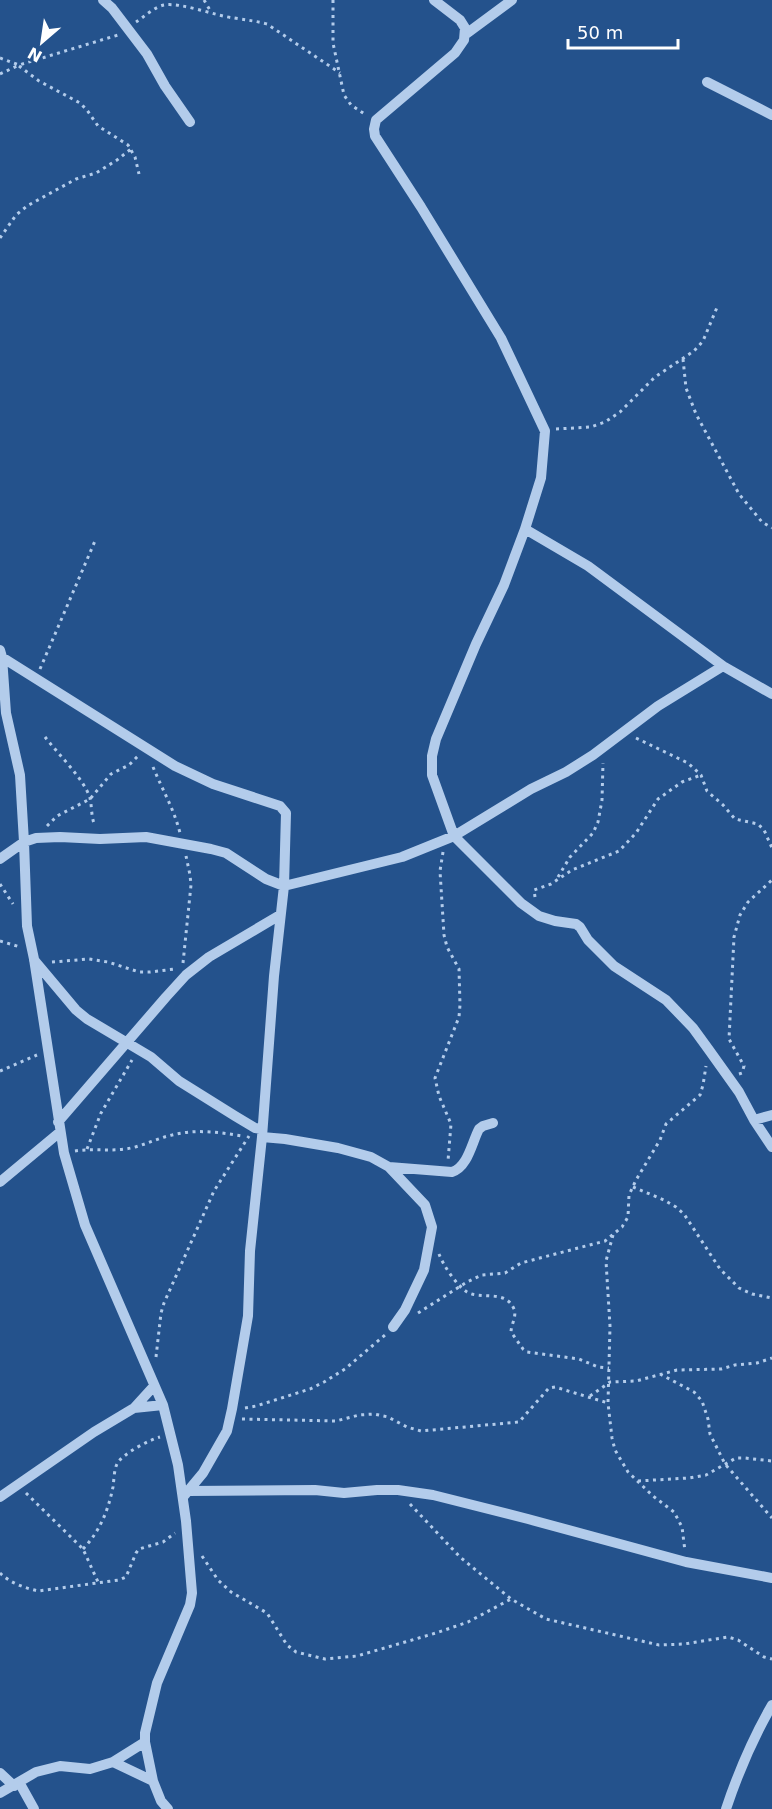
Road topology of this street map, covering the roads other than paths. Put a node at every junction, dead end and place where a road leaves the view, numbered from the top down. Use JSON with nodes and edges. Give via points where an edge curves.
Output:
{"nodes":[{"id":1,"x":103,"y":0,"type":"edge"},
{"id":2,"x":434,"y":0,"type":"edge"},
{"id":3,"x":512,"y":0,"type":"edge"},
{"id":4,"x":466,"y":34,"type":"junction"},
{"id":5,"x":707,"y":82,"type":"dead end"},
{"id":6,"x":772,"y":115,"type":"edge"},
{"id":7,"x":190,"y":122,"type":"dead end"},
{"id":8,"x":525,"y":529,"type":"junction"},
{"id":9,"x":1,"y":654,"type":"edge"},
{"id":10,"x":723,"y":666,"type":"junction"},
{"id":11,"x":772,"y":694,"type":"edge"},
{"id":12,"x":450,"y":838,"type":"junction"},
{"id":13,"x":24,"y":842,"type":"junction"},
{"id":14,"x":0,"y":859,"type":"edge"},
{"id":15,"x":284,"y":886,"type":"junction"},
{"id":16,"x":280,"y":915,"type":"junction"},
{"id":17,"x":35,"y":958,"type":"junction"},
{"id":18,"x":127,"y":1042,"type":"junction"},
{"id":19,"x":772,"y":1115,"type":"edge"},
{"id":20,"x":754,"y":1120,"type":"junction"},
{"id":21,"x":493,"y":1123,"type":"dead end"},
{"id":22,"x":59,"y":1127,"type":"junction"},
{"id":23,"x":257,"y":1133,"type":"junction"},
{"id":24,"x":772,"y":1147,"type":"edge"},
{"id":25,"x":389,"y":1167,"type":"junction"},
{"id":26,"x":0,"y":1182,"type":"edge"},
{"id":27,"x":393,"y":1327,"type":"road end"},
{"id":28,"x":154,"y":1386,"type":"junction"},
{"id":29,"x":163,"y":1405,"type":"junction"},
{"id":30,"x":134,"y":1408,"type":"junction"},
{"id":31,"x":185,"y":1494,"type":"junction"},
{"id":32,"x":0,"y":1497,"type":"edge"},
{"id":33,"x":772,"y":1578,"type":"edge"},
{"id":34,"x":772,"y":1705,"type":"edge"},
{"id":35,"x":145,"y":1742,"type":"junction"},
{"id":36,"x":113,"y":1762,"type":"junction"},
{"id":37,"x":0,"y":1773,"type":"edge"},
{"id":38,"x":153,"y":1781,"type":"junction"},
{"id":39,"x":16,"y":1784,"type":"junction"},
{"id":40,"x":0,"y":1792,"type":"edge"},
{"id":41,"x":34,"y":1809,"type":"edge"},
{"id":42,"x":168,"y":1809,"type":"edge"},
{"id":43,"x":726,"y":1809,"type":"edge"}],
"edges":[{"from":1,"to":7,"type":"street","via":[[147,54]]},
{"from":2,"to":4,"type":"street","via":[[460,20]]},
{"from":3,"to":4,"type":"street"},
{"from":4,"to":8,"type":"street","via":[[455,52],[376,120],[374,129],[501,338],[545,430],[541,478]]},
{"from":5,"to":6,"type":"street"},
{"from":8,"to":10,"type":"street","via":[[588,566]]},
{"from":8,"to":12,"type":"street","via":[[436,739],[432,775]]},
{"from":9,"to":13,"type":"street","via":[[6,713],[20,775]]},
{"from":9,"to":15,"type":"street","via":[[175,766],[284,809]]},
{"from":10,"to":11,"type":"street"},
{"from":10,"to":12,"type":"street","via":[[658,706],[566,772]]},
{"from":12,"to":15,"type":"street","via":[[402,857]]},
{"from":12,"to":20,"type":"street","via":[[521,903],[539,916],[580,927],[614,966],[666,1000],[740,1092]]},
{"from":13,"to":14,"type":"street"},
{"from":13,"to":15,"type":"street","via":[[60,837],[146,837],[182,843],[225,853]]},
{"from":13,"to":17,"type":"street","via":[[27,926]]},
{"from":15,"to":16,"type":"street"},
{"from":16,"to":18,"type":"street","via":[[186,975]]},
{"from":16,"to":23,"type":"street"},
{"from":17,"to":18,"type":"street","via":[[76,1010]]},
{"from":17,"to":22,"type":"street"},
{"from":18,"to":22,"type":"street"},
{"from":18,"to":23,"type":"street"},
{"from":19,"to":20,"type":"street"},
{"from":20,"to":24,"type":"street"},
{"from":21,"to":25,"type":"street","via":[[479,1129],[456,1171]]},
{"from":22,"to":26,"type":"street"},
{"from":22,"to":28,"type":"street","via":[[85,1225]]},
{"from":23,"to":25,"type":"street","via":[[338,1148],[372,1157]]},
{"from":23,"to":31,"type":"street","via":[[248,1316],[232,1409],[227,1431],[203,1473]]},
{"from":25,"to":27,"type":"street","via":[[425,1205],[432,1227],[422,1277]]},
{"from":28,"to":29,"type":"street"},
{"from":28,"to":30,"type":"street"},
{"from":29,"to":30,"type":"street"},
{"from":29,"to":31,"type":"street"},
{"from":30,"to":32,"type":"street"},
{"from":31,"to":33,"type":"street","via":[[398,1490],[433,1495],[686,1562]]},
{"from":31,"to":35,"type":"street","via":[[192,1593],[157,1683]]},
{"from":34,"to":43,"type":"street","via":[[734,1783]]},
{"from":35,"to":36,"type":"street"},
{"from":35,"to":38,"type":"street"},
{"from":36,"to":38,"type":"street"},
{"from":36,"to":39,"type":"street","via":[[90,1769],[60,1766],[36,1772]]},
{"from":37,"to":39,"type":"street"},
{"from":38,"to":42,"type":"street"},
{"from":39,"to":40,"type":"street"},
{"from":39,"to":41,"type":"street"}]}
